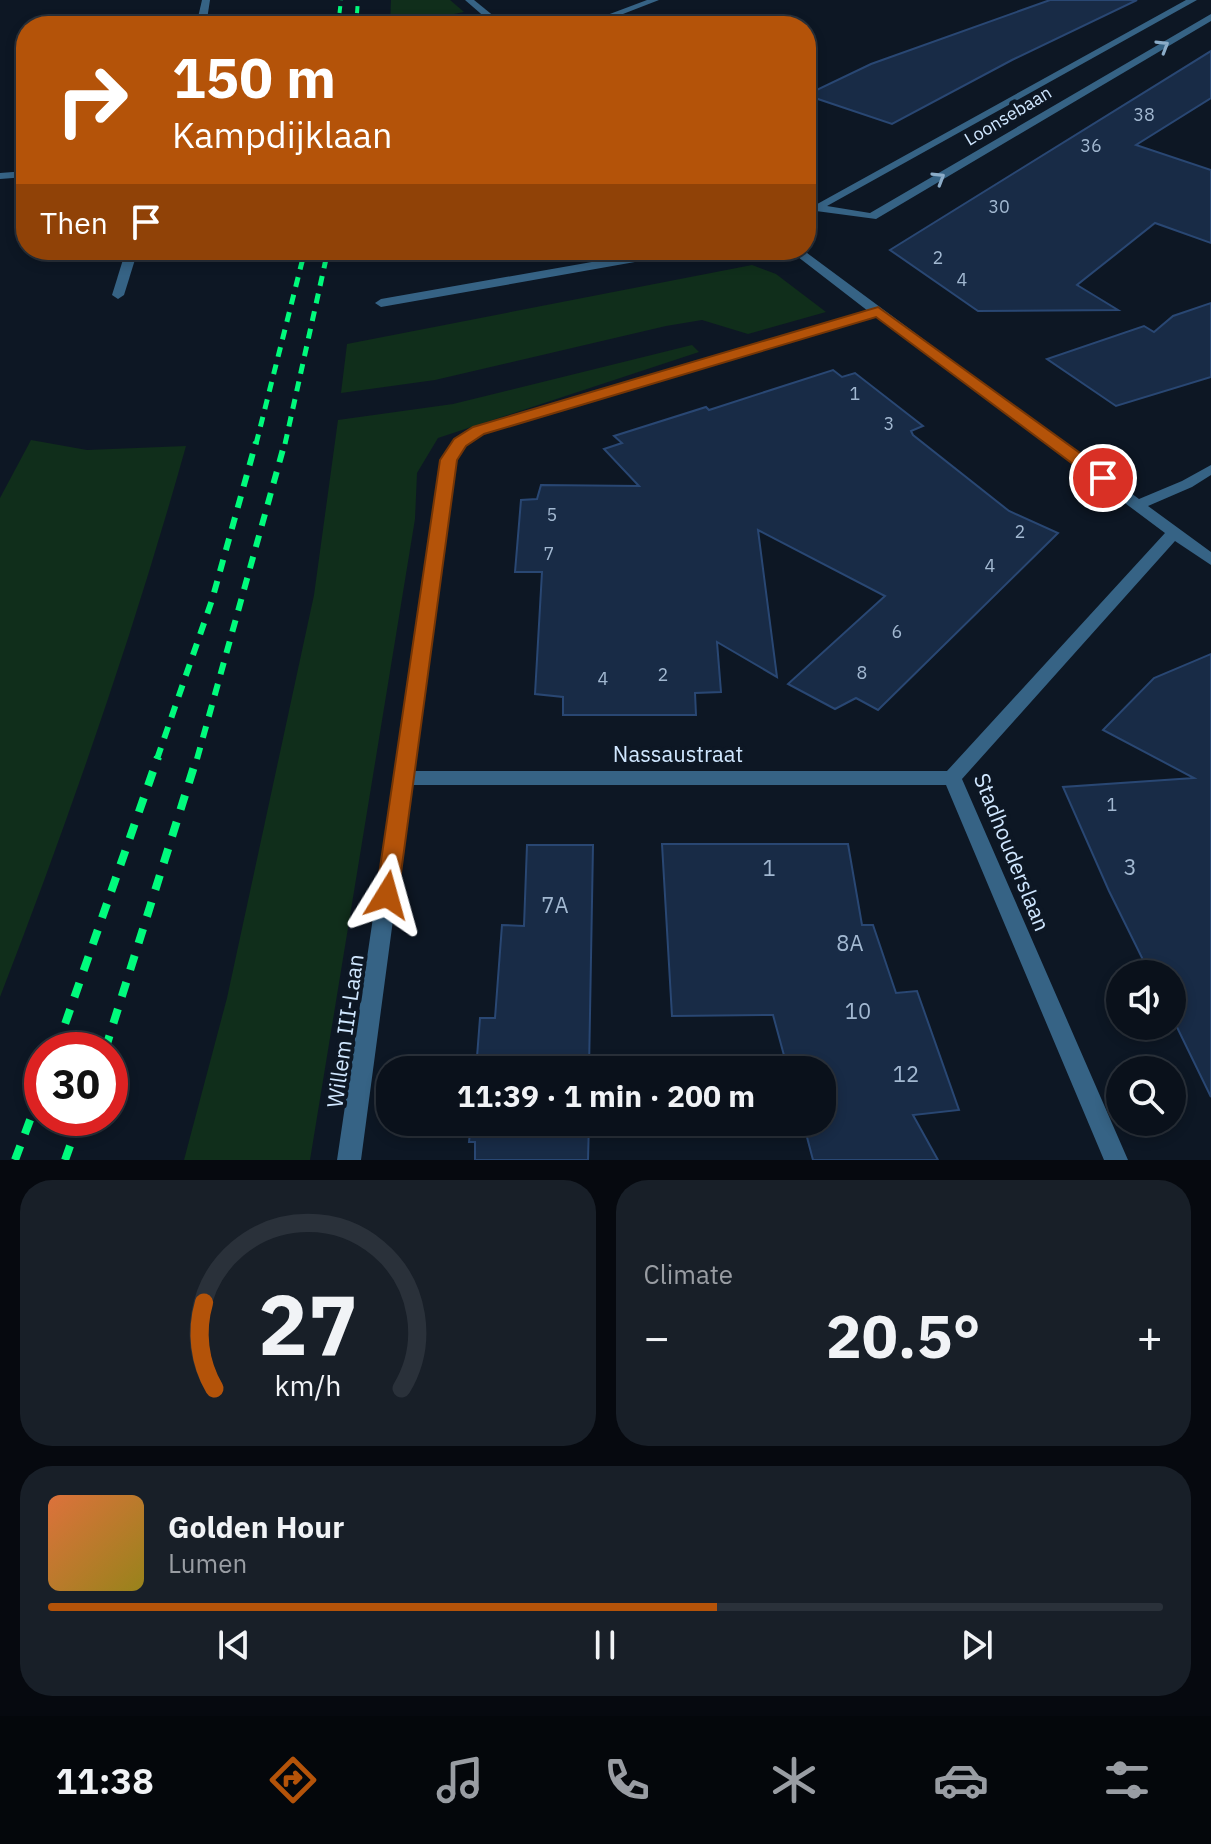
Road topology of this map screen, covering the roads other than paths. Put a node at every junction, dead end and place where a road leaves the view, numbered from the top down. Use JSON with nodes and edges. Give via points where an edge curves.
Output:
{"nodes":[{"id":1,"x":469,"y":0,"type":"edge"},
{"id":2,"x":655,"y":0,"type":"edge"},
{"id":3,"x":1193,"y":0,"type":"edge"},
{"id":4,"x":489,"y":16,"type":"edge"},
{"id":5,"x":611,"y":16,"type":"edge"},
{"id":6,"x":1211,"y":17,"type":"edge"},
{"id":7,"x":816,"y":206,"type":"edge"},
{"id":8,"x":816,"y":210,"type":"edge"},
{"id":9,"x":129,"y":260,"type":"edge"},
{"id":10,"x":624,"y":260,"type":"edge"},
{"id":11,"x":808,"y":260,"type":"edge"},
{"id":12,"x":118,"y":295,"type":"dead end"},
{"id":13,"x":381,"y":303,"type":"dead end"},
{"id":14,"x":878,"y":312,"type":"junction"},
{"id":15,"x":1211,"y":469,"type":"edge"},
{"id":16,"x":1138,"y":505,"type":"junction"},
{"id":17,"x":1174,"y":532,"type":"junction"},
{"id":18,"x":1211,"y":560,"type":"edge"},
{"id":19,"x":404,"y":778,"type":"junction"},
{"id":20,"x":952,"y":778,"type":"junction"},
{"id":21,"x":349,"y":1160,"type":"edge"},
{"id":22,"x":1116,"y":1160,"type":"edge"}],
"edges":[{"from":1,"to":4,"type":"street"},
{"from":2,"to":5,"type":"street"},
{"from":3,"to":7,"type":"street","name":"Loonsebaan"},
{"from":8,"to":6,"type":"street","name":"Loonsebaan","one_way":true,"via":[[872,217]]},
{"from":9,"to":12,"type":"street"},
{"from":10,"to":13,"type":"street"},
{"from":11,"to":14,"type":"street"},
{"from":14,"to":16,"type":"street"},
{"from":14,"to":19,"type":"street","name":"Willem III-Laan","via":[[555,406],[459,442],[448,460]]},
{"from":15,"to":16,"type":"street"},
{"from":16,"to":17,"type":"street"},
{"from":17,"to":18,"type":"street"},
{"from":17,"to":20,"type":"street","name":"Stadhouderslaan"},
{"from":19,"to":20,"type":"street","name":"Nassaustraat"},
{"from":19,"to":21,"type":"street","name":"Willem III-Laan"},
{"from":20,"to":22,"type":"street","name":"Stadhouderslaan"}]}
